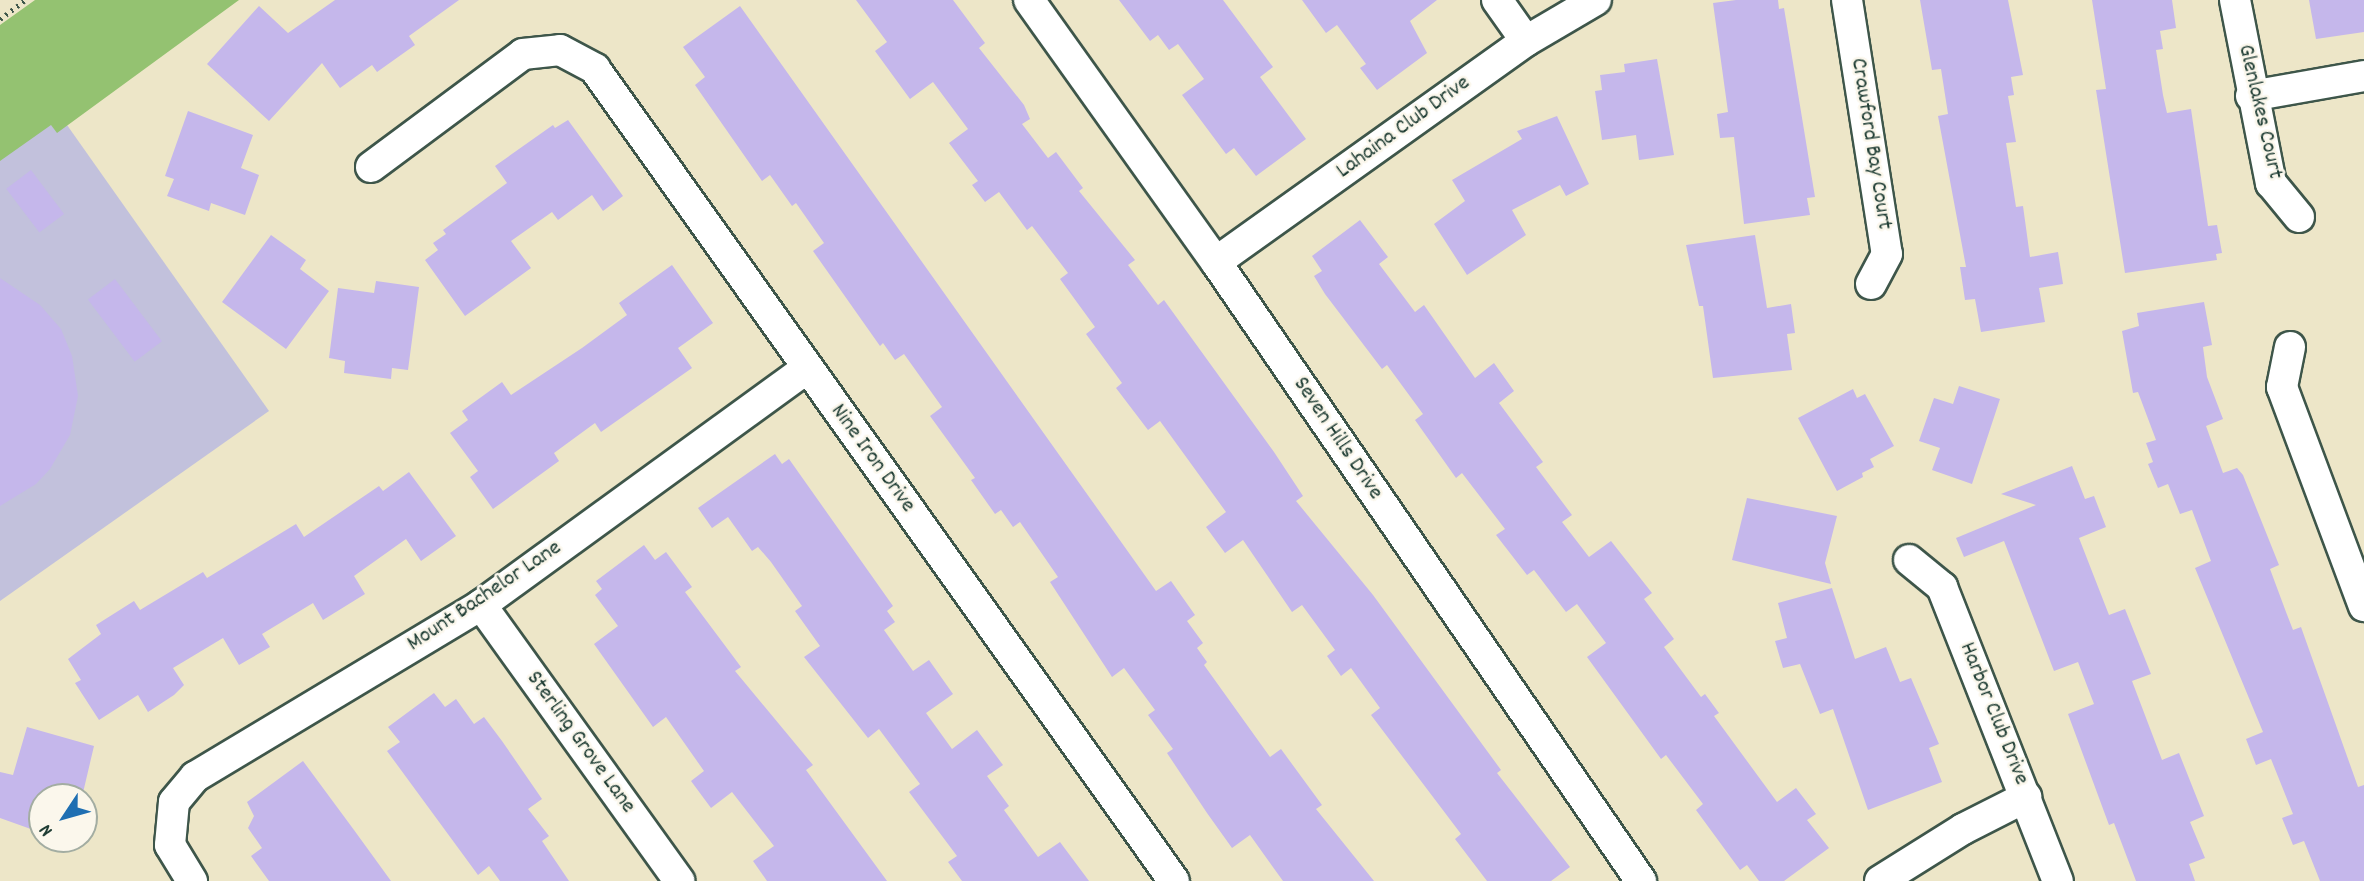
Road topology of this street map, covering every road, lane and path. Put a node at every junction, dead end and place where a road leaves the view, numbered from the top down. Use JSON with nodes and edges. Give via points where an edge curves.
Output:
{"nodes":[{"id":1,"x":25,"y":0,"type":"edge"},
{"id":2,"x":1028,"y":0,"type":"edge"},
{"id":3,"x":1497,"y":0,"type":"edge"},
{"id":4,"x":1596,"y":0,"type":"edge"},
{"id":5,"x":1847,"y":0,"type":"edge"},
{"id":6,"x":2235,"y":0,"type":"edge"},
{"id":7,"x":0,"y":19,"type":"edge"},
{"id":8,"x":1526,"y":40,"type":"junction"},
{"id":9,"x":2364,"y":76,"type":"edge"},
{"id":10,"x":2252,"y":96,"type":"junction"},
{"id":11,"x":370,"y":167,"type":"dead end"},
{"id":12,"x":2299,"y":217,"type":"dead end"},
{"id":13,"x":1216,"y":262,"type":"junction"},
{"id":14,"x":1871,"y":284,"type":"dead end"},
{"id":15,"x":2290,"y":347,"type":"dead end"},
{"id":16,"x":807,"y":368,"type":"junction"},
{"id":17,"x":1909,"y":560,"type":"dead end"},
{"id":18,"x":481,"y":605,"type":"junction"},
{"id":19,"x":2364,"y":606,"type":"edge"},
{"id":20,"x":2026,"y":797,"type":"junction"},
{"id":21,"x":192,"y":881,"type":"edge"},
{"id":22,"x":679,"y":881,"type":"edge"},
{"id":23,"x":1174,"y":881,"type":"edge"},
{"id":24,"x":1641,"y":881,"type":"edge"},
{"id":25,"x":1880,"y":881,"type":"edge"},
{"id":26,"x":2058,"y":881,"type":"edge"}],
"edges":[{"from":1,"to":7,"type":"path"},
{"from":2,"to":13,"type":"street","name":"Seven Hills Drive"},
{"from":3,"to":8,"type":"street"},
{"from":4,"to":8,"type":"street","name":"Lahaina Club Drive"},
{"from":5,"to":14,"type":"street","name":"Crawford Bay Court","via":[[1887,254]]},
{"from":6,"to":10,"type":"street","name":"Glenlakes Court"},
{"from":8,"to":13,"type":"street","name":"Lahaina Club Drive"},
{"from":9,"to":10,"type":"street"},
{"from":10,"to":12,"type":"street","name":"Glenlakes Court","via":[[2271,183]]},
{"from":11,"to":16,"type":"street","name":"Nine Iron Drive","via":[[523,54],[560,50],[594,69]]},
{"from":13,"to":24,"type":"street","name":"Seven Hills Drive"},
{"from":15,"to":19,"type":"street","via":[[2282,387]]},
{"from":16,"to":18,"type":"street","name":"Mount Bachelor Lane"},
{"from":16,"to":23,"type":"street","name":"Nine Iron Drive"},
{"from":17,"to":20,"type":"street","name":"Harbor Club Drive","via":[[1942,587]]},
{"from":18,"to":21,"type":"street","name":"Mount Bachelor Lane","via":[[195,777],[174,802],[170,845]]},
{"from":18,"to":22,"type":"street","name":"Sterling Grove Lane"},
{"from":20,"to":25,"type":"street","via":[[1963,829]]},
{"from":20,"to":26,"type":"street","name":"Harbor Club Drive"}]}
